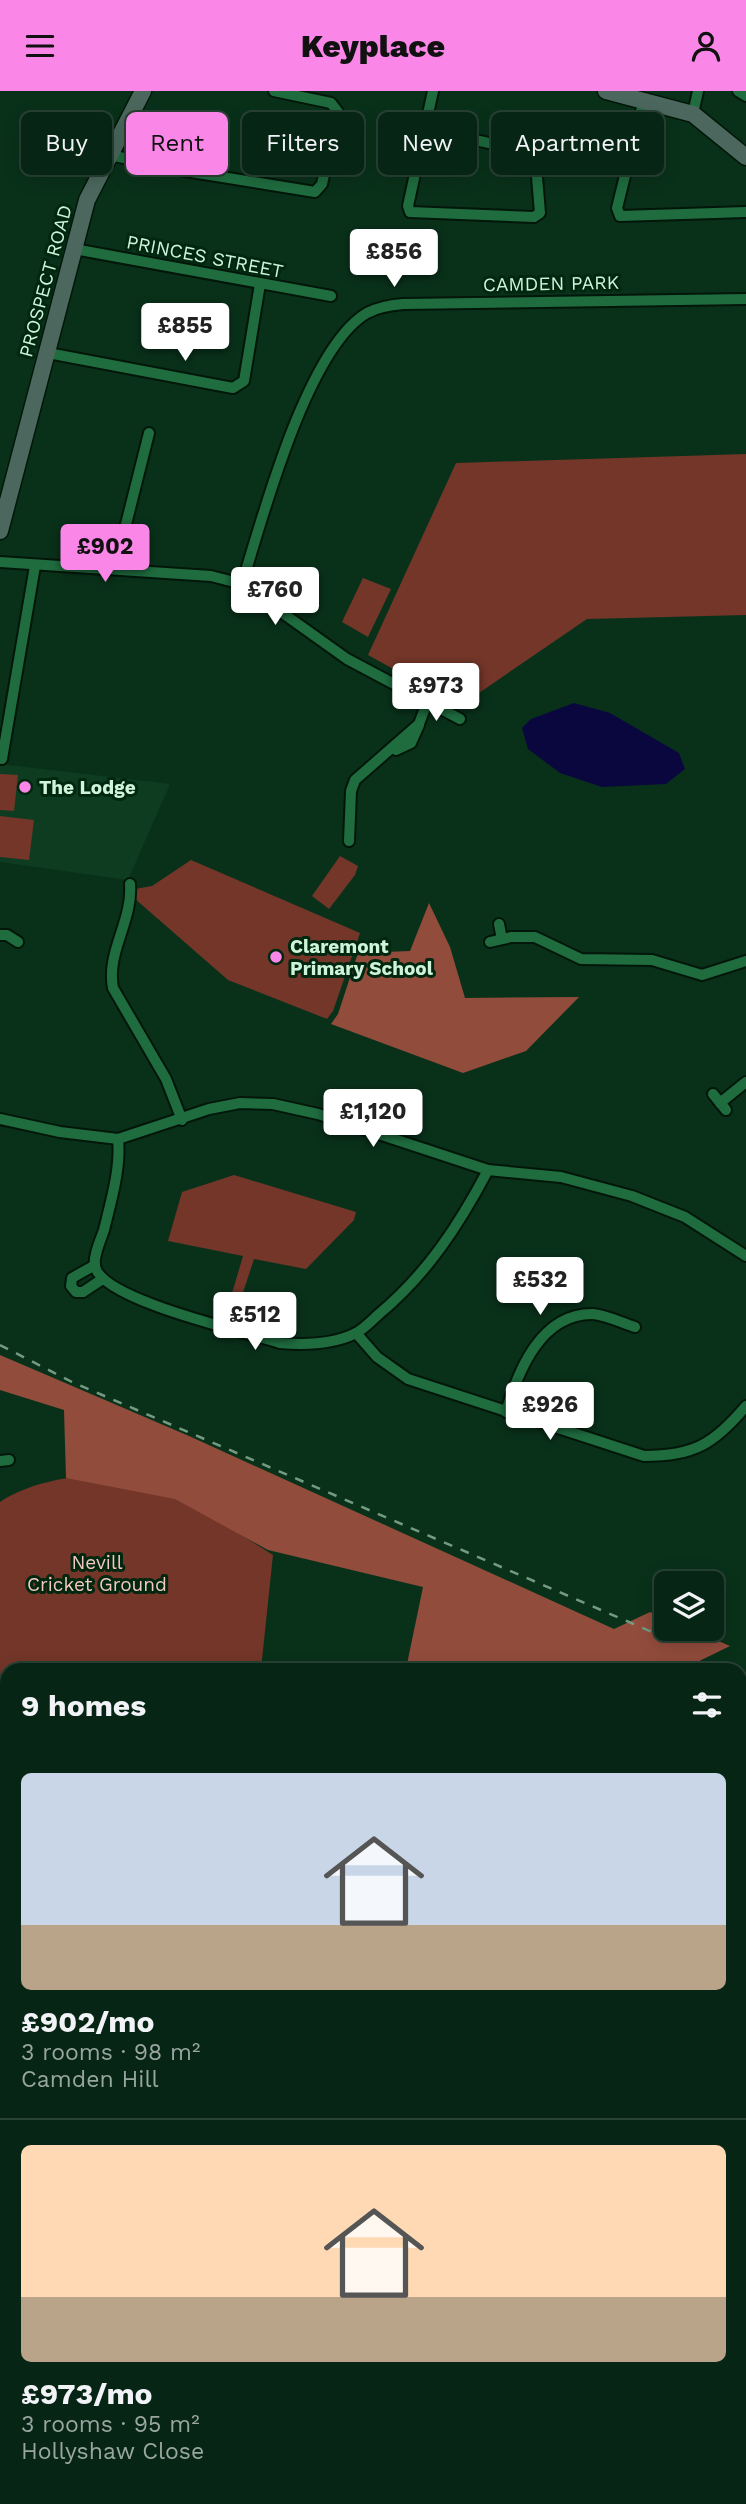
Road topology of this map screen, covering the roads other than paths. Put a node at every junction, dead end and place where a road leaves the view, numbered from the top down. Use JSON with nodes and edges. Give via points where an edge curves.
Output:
{"nodes":[{"id":1,"x":143,"y":91,"type":"edge"},
{"id":2,"x":274,"y":91,"type":"edge"},
{"id":3,"x":433,"y":91,"type":"edge"},
{"id":4,"x":606,"y":91,"type":"edge"},
{"id":5,"x":698,"y":91,"type":"edge"},
{"id":6,"x":738,"y":91,"type":"edge"},
{"id":7,"x":746,"y":96,"type":"edge"},
{"id":8,"x":644,"y":99,"type":"junction"},
{"id":9,"x":429,"y":112,"type":"edge"},
{"id":10,"x":693,"y":114,"type":"junction"},
{"id":11,"x":425,"y":129,"type":"joint"},
{"id":12,"x":112,"y":151,"type":"edge"},
{"id":13,"x":112,"y":155,"type":"edge"},
{"id":14,"x":746,"y":157,"type":"edge"},
{"id":15,"x":100,"y":175,"type":"edge"},
{"id":16,"x":746,"y":212,"type":"edge"},
{"id":17,"x":74,"y":249,"type":"junction"},
{"id":18,"x":260,"y":284,"type":"junction"},
{"id":19,"x":331,"y":296,"type":"dead end"},
{"id":20,"x":746,"y":299,"type":"edge"},
{"id":21,"x":48,"y":353,"type":"junction"},
{"id":22,"x":149,"y":433,"type":"dead end"},
{"id":23,"x":0,"y":531,"type":"edge"},
{"id":24,"x":0,"y":562,"type":"edge"},
{"id":25,"x":35,"y":566,"type":"junction"},
{"id":26,"x":115,"y":568,"type":"junction"},
{"id":27,"x":242,"y":584,"type":"junction"},
{"id":28,"x":428,"y":700,"type":"junction"},
{"id":29,"x":460,"y":719,"type":"dead end"},
{"id":30,"x":2,"y":759,"type":"dead end"},
{"id":31,"x":349,"y":841,"type":"dead end"},
{"id":32,"x":130,"y":884,"type":"dead end"},
{"id":33,"x":499,"y":924,"type":"dead end"},
{"id":34,"x":0,"y":935,"type":"edge"},
{"id":35,"x":502,"y":939,"type":"junction"},
{"id":36,"x":18,"y":942,"type":"dead end"},
{"id":37,"x":490,"y":942,"type":"dead end"},
{"id":38,"x":746,"y":961,"type":"edge"},
{"id":39,"x":746,"y":1082,"type":"edge"},
{"id":40,"x":720,"y":1102,"type":"dead end"},
{"id":41,"x":0,"y":1119,"type":"edge"},
{"id":42,"x":182,"y":1120,"type":"junction"},
{"id":43,"x":118,"y":1139,"type":"junction"},
{"id":44,"x":488,"y":1170,"type":"junction"},
{"id":45,"x":746,"y":1256,"type":"edge"},
{"id":46,"x":95,"y":1265,"type":"junction"},
{"id":47,"x":102,"y":1280,"type":"junction"},
{"id":48,"x":635,"y":1327,"type":"dead end"},
{"id":49,"x":356,"y":1333,"type":"junction"},
{"id":50,"x":746,"y":1406,"type":"edge"},
{"id":51,"x":506,"y":1412,"type":"junction"}],
"edges":[{"from":1,"to":12,"type":"main road","name":"PROSPECT ROAD"},
{"from":2,"to":13,"type":"street","via":[[331,103],[338,112],[316,193]]},
{"from":3,"to":9,"type":"street"},
{"from":4,"to":8,"type":"main road"},
{"from":5,"to":10,"type":"street"},
{"from":6,"to":7,"type":"street"},
{"from":8,"to":10,"type":"main road"},
{"from":8,"to":16,"type":"street","via":[[617,208],[620,216]]},
{"from":10,"to":14,"type":"main road"},
{"from":11,"to":11,"type":"street","via":[[410,212],[534,217],[540,213],[536,153]]},
{"from":15,"to":17,"type":"main road","name":"PROSPECT ROAD"},
{"from":17,"to":18,"type":"street","name":"PRINCES STREET"},
{"from":17,"to":21,"type":"main road","name":"PROSPECT ROAD"},
{"from":18,"to":19,"type":"street","name":"PRINCES STREET"},
{"from":18,"to":21,"type":"street","via":[[244,381],[233,388]]},
{"from":20,"to":27,"type":"street","name":"CAMDEN PARK","via":[[403,304],[366,314],[347,330],[325,362],[296,421],[275,473]]},
{"from":21,"to":23,"type":"main road","name":"PROSPECT ROAD"},
{"from":22,"to":26,"type":"street"},
{"from":24,"to":25,"type":"street"},
{"from":25,"to":26,"type":"street"},
{"from":25,"to":30,"type":"street"},
{"from":26,"to":27,"type":"street","via":[[211,576]]},
{"from":27,"to":28,"type":"street","via":[[347,659]]},
{"from":28,"to":29,"type":"street"},
{"from":28,"to":31,"type":"street","via":[[411,743],[387,754],[355,780]]},
{"from":32,"to":42,"type":"street","via":[[132,901],[110,970],[113,988],[166,1079]]},
{"from":33,"to":35,"type":"street"},
{"from":34,"to":36,"type":"street"},
{"from":35,"to":37,"type":"street"},
{"from":35,"to":38,"type":"street","via":[[535,937],[581,960],[652,960],[702,975]]},
{"from":39,"to":40,"type":"street"},
{"from":41,"to":43,"type":"street"},
{"from":42,"to":43,"type":"street"},
{"from":42,"to":44,"type":"street","via":[[240,1103],[273,1104],[318,1114]]},
{"from":43,"to":46,"type":"street","via":[[111,1203]]},
{"from":44,"to":45,"type":"street","via":[[561,1177],[632,1196],[685,1217]]},
{"from":44,"to":49,"type":"street","via":[[439,1253],[402,1295]]},
{"from":46,"to":47,"type":"street"},
{"from":46,"to":47,"type":"street","via":[[72,1278],[71,1286],[83,1292]]},
{"from":47,"to":49,"type":"street","via":[[146,1303],[280,1343],[319,1343]]},
{"from":48,"to":51,"type":"street","via":[[594,1314],[566,1318],[545,1333],[515,1379]]},
{"from":49,"to":51,"type":"street","via":[[377,1357],[408,1379]]},
{"from":50,"to":51,"type":"street","via":[[711,1442],[669,1456],[644,1456]]}]}
